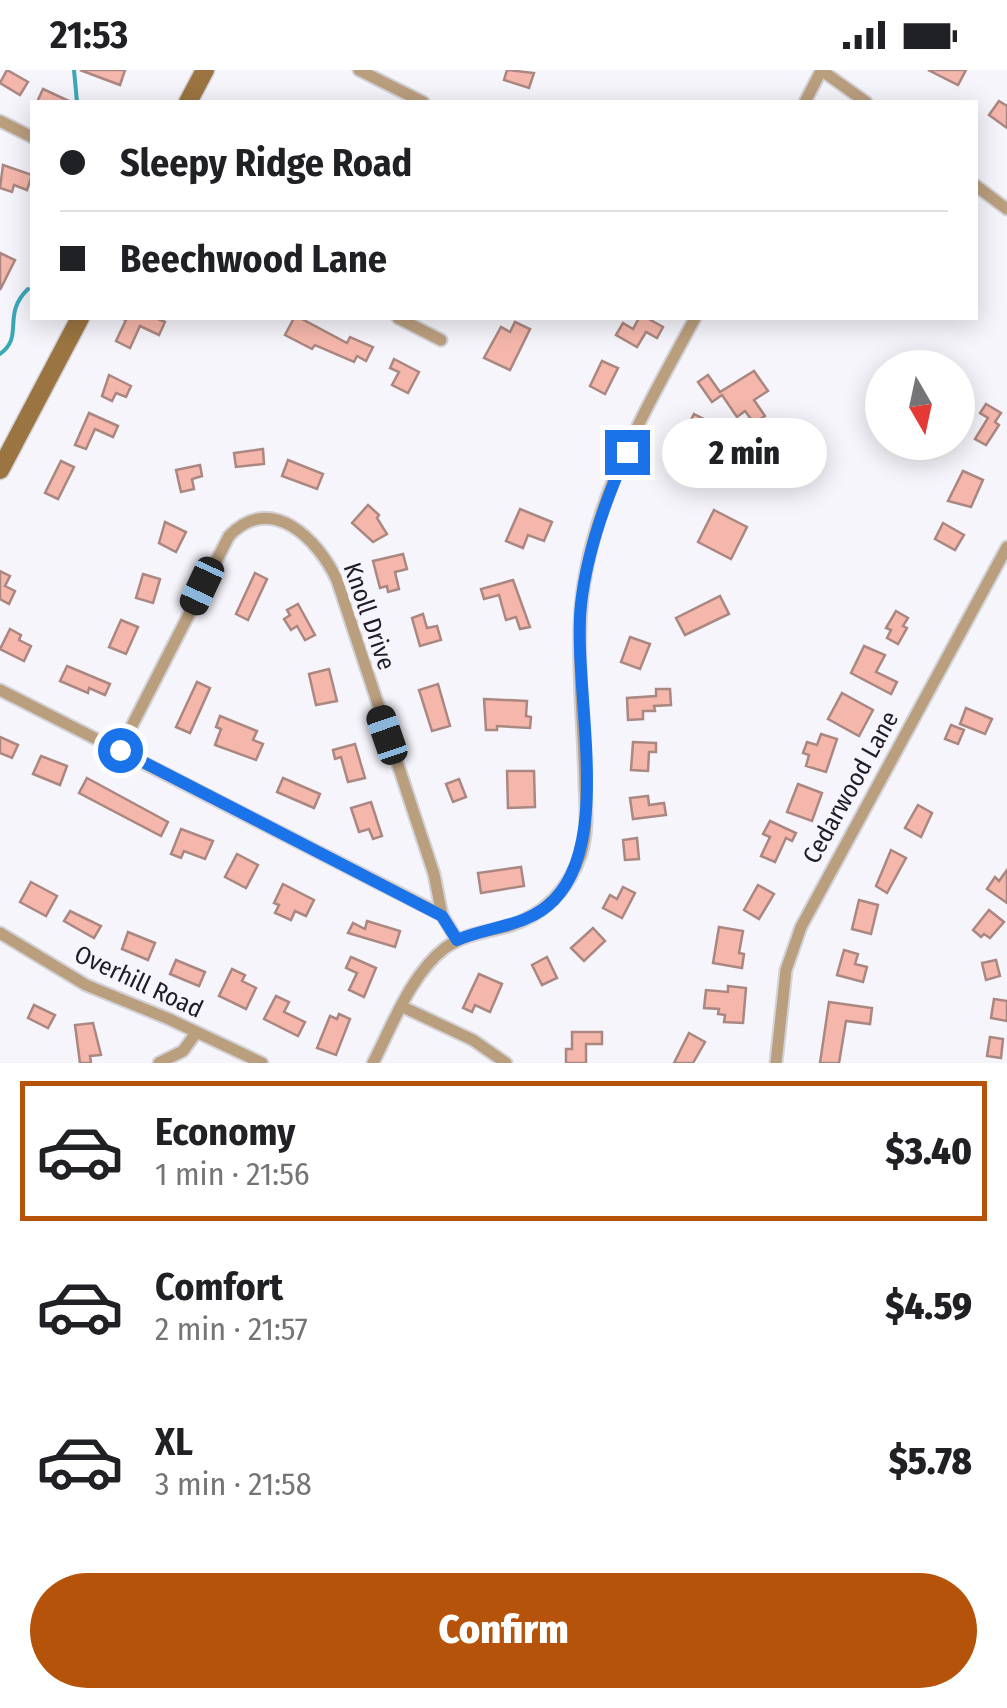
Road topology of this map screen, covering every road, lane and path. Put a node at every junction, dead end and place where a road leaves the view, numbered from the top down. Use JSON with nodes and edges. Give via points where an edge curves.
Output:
{"nodes":[{"id":1,"x":205,"y":70,"type":"edge"},
{"id":2,"x":359,"y":70,"type":"edge"},
{"id":3,"x":821,"y":70,"type":"edge"},
{"id":4,"x":189,"y":100,"type":"edge"},
{"id":5,"x":418,"y":100,"type":"edge"},
{"id":6,"x":806,"y":100,"type":"edge"},
{"id":7,"x":863,"y":100,"type":"edge"},
{"id":8,"x":0,"y":121,"type":"edge"},
{"id":9,"x":30,"y":136,"type":"edge"},
{"id":10,"x":978,"y":187,"type":"edge"},
{"id":11,"x":1007,"y":209,"type":"edge"},
{"id":12,"x":79,"y":320,"type":"edge"},
{"id":13,"x":402,"y":320,"type":"edge"},
{"id":14,"x":694,"y":320,"type":"edge"},
{"id":15,"x":441,"y":340,"type":"dead end"},
{"id":16,"x":0,"y":470,"type":"edge"},
{"id":17,"x":1007,"y":547,"type":"edge"},
{"id":18,"x":0,"y":690,"type":"edge"},
{"id":19,"x":120,"y":750,"type":"junction"},
{"id":20,"x":442,"y":916,"type":"junction"},
{"id":21,"x":0,"y":932,"type":"edge"},
{"id":22,"x":457,"y":940,"type":"junction"},
{"id":23,"x":403,"y":1007,"type":"junction"},
{"id":24,"x":196,"y":1033,"type":"junction"},
{"id":25,"x":158,"y":1063,"type":"edge"},
{"id":26,"x":262,"y":1063,"type":"edge"},
{"id":27,"x":373,"y":1063,"type":"edge"},
{"id":28,"x":506,"y":1063,"type":"edge"},
{"id":29,"x":776,"y":1063,"type":"edge"}],
"edges":[{"from":1,"to":4,"type":"main road"},
{"from":2,"to":5,"type":"street"},
{"from":3,"to":6,"type":"street"},
{"from":3,"to":7,"type":"street"},
{"from":8,"to":9,"type":"street"},
{"from":10,"to":11,"type":"street"},
{"from":12,"to":16,"type":"main road"},
{"from":13,"to":15,"type":"street"},
{"from":14,"to":22,"type":"street","via":[[616,477],[588,563],[580,625],[586,819],[581,853],[563,890],[542,910]]},
{"from":17,"to":29,"type":"street","name":"Cedarwood Lane","via":[[801,927],[786,970]]},
{"from":18,"to":19,"type":"street"},
{"from":19,"to":20,"type":"street"},
{"from":19,"to":20,"type":"street","name":"Knoll Drive","via":[[229,536],[253,519],[280,521],[317,547],[337,580]]},
{"from":20,"to":22,"type":"street"},
{"from":21,"to":24,"type":"street","name":"Overhill Road","via":[[86,986]]},
{"from":22,"to":23,"type":"street","via":[[424,970]]},
{"from":23,"to":27,"type":"street"},
{"from":23,"to":28,"type":"street"},
{"from":24,"to":25,"type":"street","via":[[183,1051]]},
{"from":24,"to":26,"type":"street","name":"Overhill Road"}]}
